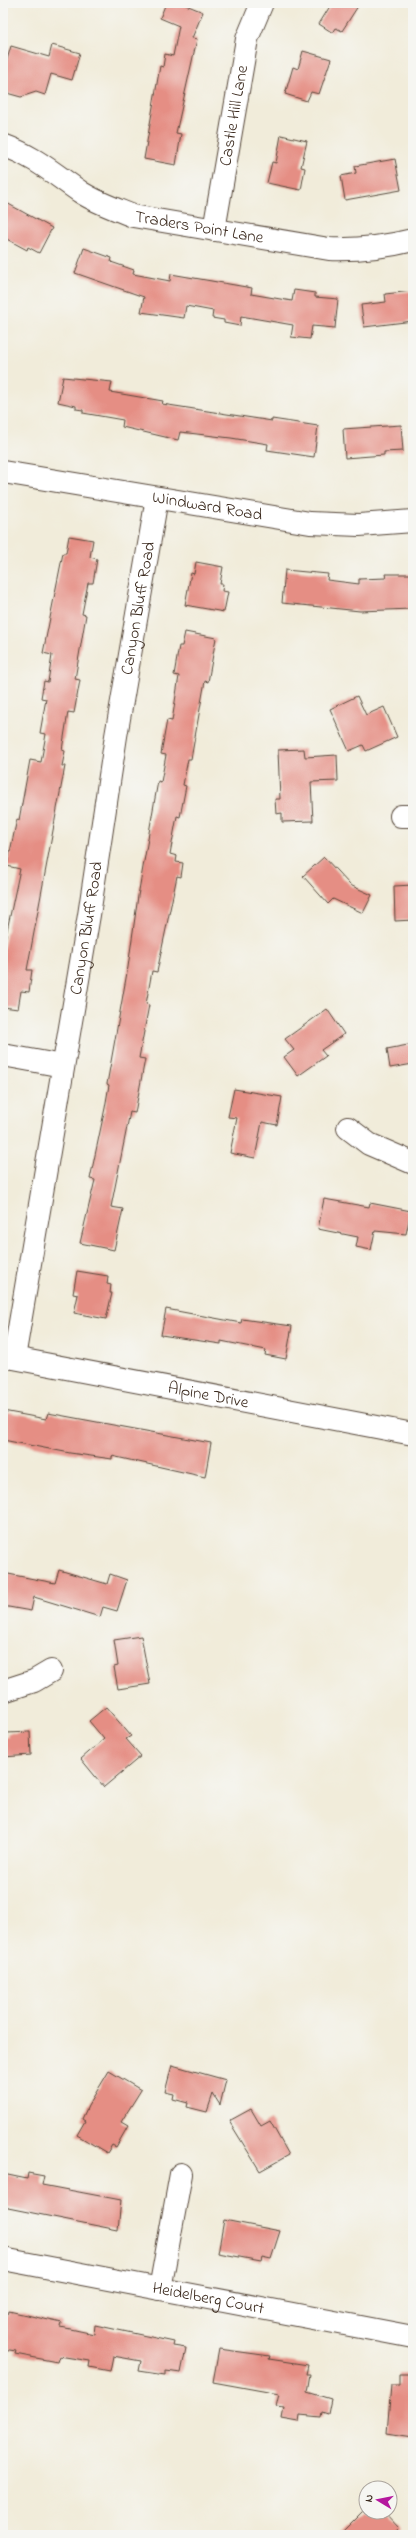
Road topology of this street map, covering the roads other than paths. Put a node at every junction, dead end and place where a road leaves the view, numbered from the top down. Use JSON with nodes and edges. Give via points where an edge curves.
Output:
{"nodes":[{"id":1,"x":262,"y":3,"type":"edge"},
{"id":2,"x":3,"y":145,"type":"edge"},
{"id":3,"x":214,"y":230,"type":"junction"},
{"id":4,"x":413,"y":240,"type":"edge"},
{"id":5,"x":3,"y":472,"type":"edge"},
{"id":6,"x":157,"y":498,"type":"junction"},
{"id":7,"x":413,"y":521,"type":"edge"},
{"id":8,"x":3,"y":1055,"type":"edge"},
{"id":9,"x":63,"y":1066,"type":"junction"},
{"id":10,"x":348,"y":1128,"type":"dead end"},
{"id":11,"x":413,"y":1163,"type":"edge"},
{"id":12,"x":9,"y":1357,"type":"edge"},
{"id":13,"x":413,"y":1434,"type":"edge"},
{"id":14,"x":51,"y":1671,"type":"dead end"},
{"id":15,"x":3,"y":1691,"type":"edge"},
{"id":16,"x":181,"y":2174,"type":"dead end"},
{"id":17,"x":3,"y":2260,"type":"edge"},
{"id":18,"x":160,"y":2289,"type":"junction"},
{"id":19,"x":413,"y":2336,"type":"edge"}],
"edges":[{"from":1,"to":3,"type":"street","name":"Castle Hill Lane","via":[[247,39]]},
{"from":2,"to":3,"type":"street","name":"Traders Point Lane","via":[[47,166],[83,193],[107,206],[133,216]]},
{"from":3,"to":4,"type":"street","name":"Traders Point Lane","via":[[329,249],[387,247]]},
{"from":5,"to":6,"type":"street","name":"Windward Road"},
{"from":6,"to":7,"type":"street","name":"Windward Road","via":[[310,523],[359,525]]},
{"from":6,"to":9,"type":"street","name":"Canyon Bluff Road"},
{"from":8,"to":9,"type":"street"},
{"from":9,"to":12,"type":"street","name":"Canyon Bluff Road"},
{"from":10,"to":11,"type":"street","via":[[389,1154]]},
{"from":12,"to":13,"type":"street","name":"Alpine Drive"},
{"from":14,"to":15,"type":"street","via":[[34,1681]]},
{"from":16,"to":18,"type":"street"},
{"from":17,"to":18,"type":"street","name":"Heidelberg Court"},
{"from":18,"to":19,"type":"street","name":"Heidelberg Court"}]}
